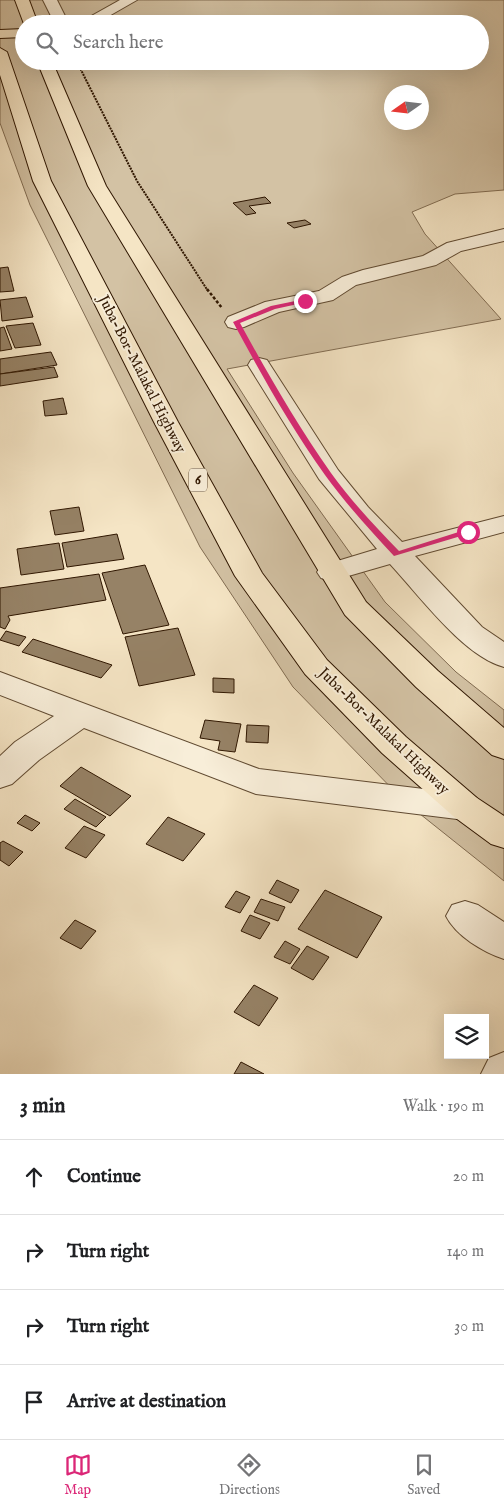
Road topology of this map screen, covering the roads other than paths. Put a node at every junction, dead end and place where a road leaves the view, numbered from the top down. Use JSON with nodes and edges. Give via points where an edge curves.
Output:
{"nodes":[{"id":1,"x":22,"y":0,"type":"edge"},
{"id":2,"x":50,"y":0,"type":"edge"},
{"id":3,"x":130,"y":0,"type":"edge"},
{"id":4,"x":28,"y":15,"type":"edge"},
{"id":5,"x":58,"y":15,"type":"edge"},
{"id":6,"x":101,"y":15,"type":"edge"},
{"id":7,"x":15,"y":33,"type":"edge"},
{"id":8,"x":0,"y":34,"type":"edge"},
{"id":9,"x":0,"y":52,"type":"edge"},
{"id":10,"x":53,"y":70,"type":"edge"},
{"id":11,"x":504,"y":235,"type":"edge"},
{"id":12,"x":236,"y":322,"type":"road end"},
{"id":13,"x":259,"y":365,"type":"dead end"},
{"id":14,"x":504,"y":524,"type":"edge"},
{"id":15,"x":397,"y":554,"type":"junction"},
{"id":16,"x":331,"y":572,"type":"junction"},
{"id":17,"x":504,"y":657,"type":"edge"},
{"id":18,"x":0,"y":683,"type":"edge"},
{"id":19,"x":81,"y":714,"type":"junction"},
{"id":20,"x":504,"y":746,"type":"edge"},
{"id":21,"x":0,"y":775,"type":"edge"},
{"id":22,"x":465,"y":807,"type":"junction"},
{"id":23,"x":504,"y":834,"type":"edge"},
{"id":24,"x":465,"y":916,"type":"dead end"},
{"id":25,"x":504,"y":943,"type":"edge"},
{"id":26,"x":504,"y":1071,"type":"edge"},
{"id":27,"x":502,"y":1074,"type":"edge"}],
"edges":[{"from":1,"to":4,"type":"highway"},
{"from":2,"to":5,"type":"street"},
{"from":3,"to":6,"type":"street"},
{"from":7,"to":8,"type":"highway"},
{"from":9,"to":22,"type":"highway","name":"Juba-Bor-Malakal Highway","number":"6","via":[[42,181],[249,576],[316,667],[394,745]]},
{"from":10,"to":16,"type":"highway","via":[[97,186]]},
{"from":11,"to":12,"type":"street","via":[[454,248],[429,262],[370,274],[349,281],[326,296],[273,307]]},
{"from":13,"to":15,"type":"street","via":[[328,474]]},
{"from":14,"to":15,"type":"street"},
{"from":15,"to":16,"type":"street"},
{"from":15,"to":17,"type":"street","via":[[471,634]]},
{"from":16,"to":20,"type":"highway","via":[[355,608],[427,679]]},
{"from":18,"to":19,"type":"street"},
{"from":19,"to":21,"type":"street"},
{"from":19,"to":22,"type":"street","via":[[256,781]]},
{"from":22,"to":23,"type":"highway","name":"Juba-Bor-Malakal Highway","number":"6"},
{"from":24,"to":25,"type":"street"},
{"from":26,"to":27,"type":"street"}]}
